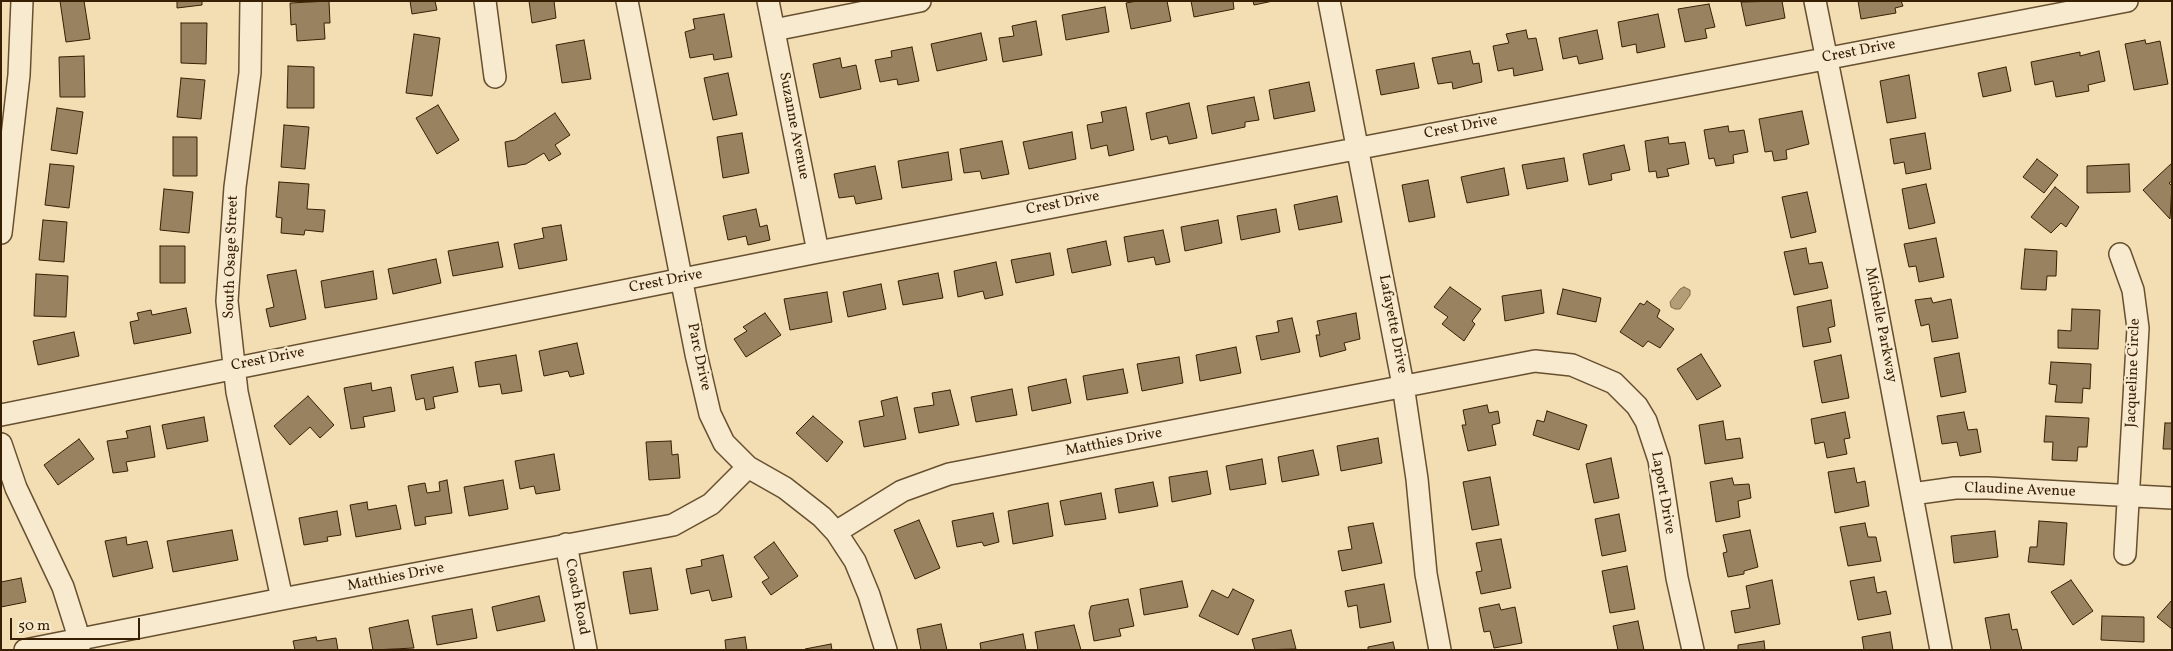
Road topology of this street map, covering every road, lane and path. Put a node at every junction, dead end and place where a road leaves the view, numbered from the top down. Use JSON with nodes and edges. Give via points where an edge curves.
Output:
{"nodes":[{"id":1,"x":22,"y":1,"type":"edge"},
{"id":2,"x":252,"y":1,"type":"edge"},
{"id":3,"x":485,"y":1,"type":"edge"},
{"id":4,"x":627,"y":1,"type":"edge"},
{"id":5,"x":768,"y":1,"type":"edge"},
{"id":6,"x":920,"y":1,"type":"edge"},
{"id":7,"x":1329,"y":1,"type":"edge"},
{"id":8,"x":1815,"y":1,"type":"edge"},
{"id":9,"x":2127,"y":1,"type":"edge"},
{"id":10,"x":2059,"y":7,"type":"edge"},
{"id":11,"x":774,"y":30,"type":"junction"},
{"id":12,"x":1826,"y":58,"type":"junction"},
{"id":13,"x":495,"y":77,"type":"dead end"},
{"id":14,"x":1357,"y":148,"type":"junction"},
{"id":15,"x":1,"y":234,"type":"edge"},
{"id":16,"x":818,"y":252,"type":"junction"},
{"id":17,"x":2120,"y":254,"type":"dead end"},
{"id":18,"x":682,"y":279,"type":"junction"},
{"id":19,"x":233,"y":367,"type":"junction"},
{"id":20,"x":1404,"y":386,"type":"junction"},
{"id":21,"x":1,"y":415,"type":"edge"},
{"id":22,"x":1,"y":444,"type":"edge"},
{"id":23,"x":748,"y":468,"type":"junction"},
{"id":24,"x":1912,"y":494,"type":"junction"},
{"id":25,"x":2128,"y":495,"type":"junction"},
{"id":26,"x":2172,"y":498,"type":"edge"},
{"id":27,"x":836,"y":532,"type":"junction"},
{"id":28,"x":566,"y":544,"type":"junction"},
{"id":29,"x":2125,"y":554,"type":"dead end"},
{"id":30,"x":282,"y":598,"type":"junction"},
{"id":31,"x":78,"y":645,"type":"edge"},
{"id":32,"x":25,"y":650,"type":"edge"},
{"id":33,"x":586,"y":650,"type":"edge"},
{"id":34,"x":886,"y":650,"type":"edge"},
{"id":35,"x":1440,"y":650,"type":"edge"},
{"id":36,"x":1693,"y":650,"type":"edge"},
{"id":37,"x":1941,"y":650,"type":"edge"}],
"edges":[{"from":1,"to":15,"type":"street","via":[[19,75]]},
{"from":2,"to":19,"type":"street","name":"South Osage Street","via":[[250,73],[236,186],[227,301]]},
{"from":3,"to":13,"type":"street"},
{"from":4,"to":18,"type":"street","name":"Parc Drive"},
{"from":5,"to":11,"type":"street","name":"Suzanne Avenue"},
{"from":6,"to":11,"type":"street"},
{"from":7,"to":14,"type":"street","name":"Lafayette Drive"},
{"from":8,"to":12,"type":"street","name":"Michelle Parkway"},
{"from":9,"to":10,"type":"street","name":"Crest Drive"},
{"from":10,"to":12,"type":"street","name":"Crest Drive"},
{"from":11,"to":16,"type":"street","name":"Suzanne Avenue"},
{"from":12,"to":14,"type":"street","name":"Crest Drive"},
{"from":12,"to":24,"type":"street","name":"Michelle Parkway"},
{"from":14,"to":16,"type":"street","name":"Crest Drive"},
{"from":14,"to":20,"type":"street","name":"Lafayette Drive"},
{"from":16,"to":18,"type":"street","name":"Crest Drive"},
{"from":17,"to":25,"type":"street","name":"Jacqueline Circle","via":[[2133,290],[2138,328]]},
{"from":18,"to":19,"type":"street","name":"Crest Drive"},
{"from":18,"to":23,"type":"street","name":"Parc Drive","via":[[710,414],[724,443]]},
{"from":19,"to":21,"type":"street","name":"Crest Drive"},
{"from":19,"to":30,"type":"street","name":"South Osage Street"},
{"from":20,"to":27,"type":"street","name":"Matthies Drive","via":[[949,474],[902,491]]},
{"from":20,"to":35,"type":"street","name":"Lafayette Drive","via":[[1426,574]]},
{"from":20,"to":36,"type":"street","name":"Laport Drive","via":[[1535,361],[1572,365],[1614,383],[1637,406],[1646,421],[1659,460],[1677,578]]},
{"from":22,"to":31,"type":"street","via":[[16,488],[63,587]]},
{"from":23,"to":27,"type":"street","name":"Parc Drive","via":[[784,488]]},
{"from":23,"to":28,"type":"street","name":"Matthies Drive","via":[[712,504],[673,525]]},
{"from":24,"to":25,"type":"street","name":"Claudine Avenue","via":[[1972,488]]},
{"from":24,"to":37,"type":"street","name":"Michelle Parkway"},
{"from":25,"to":26,"type":"street","name":"Claudine Avenue"},
{"from":25,"to":29,"type":"street"},
{"from":27,"to":34,"type":"street","name":"Parc Drive","via":[[855,561]]},
{"from":28,"to":30,"type":"street","name":"Matthies Drive"},
{"from":28,"to":33,"type":"street","name":"Coach Road"},
{"from":30,"to":31,"type":"street","name":"Matthies Drive"},
{"from":31,"to":32,"type":"street","name":"Matthies Drive"}]}
